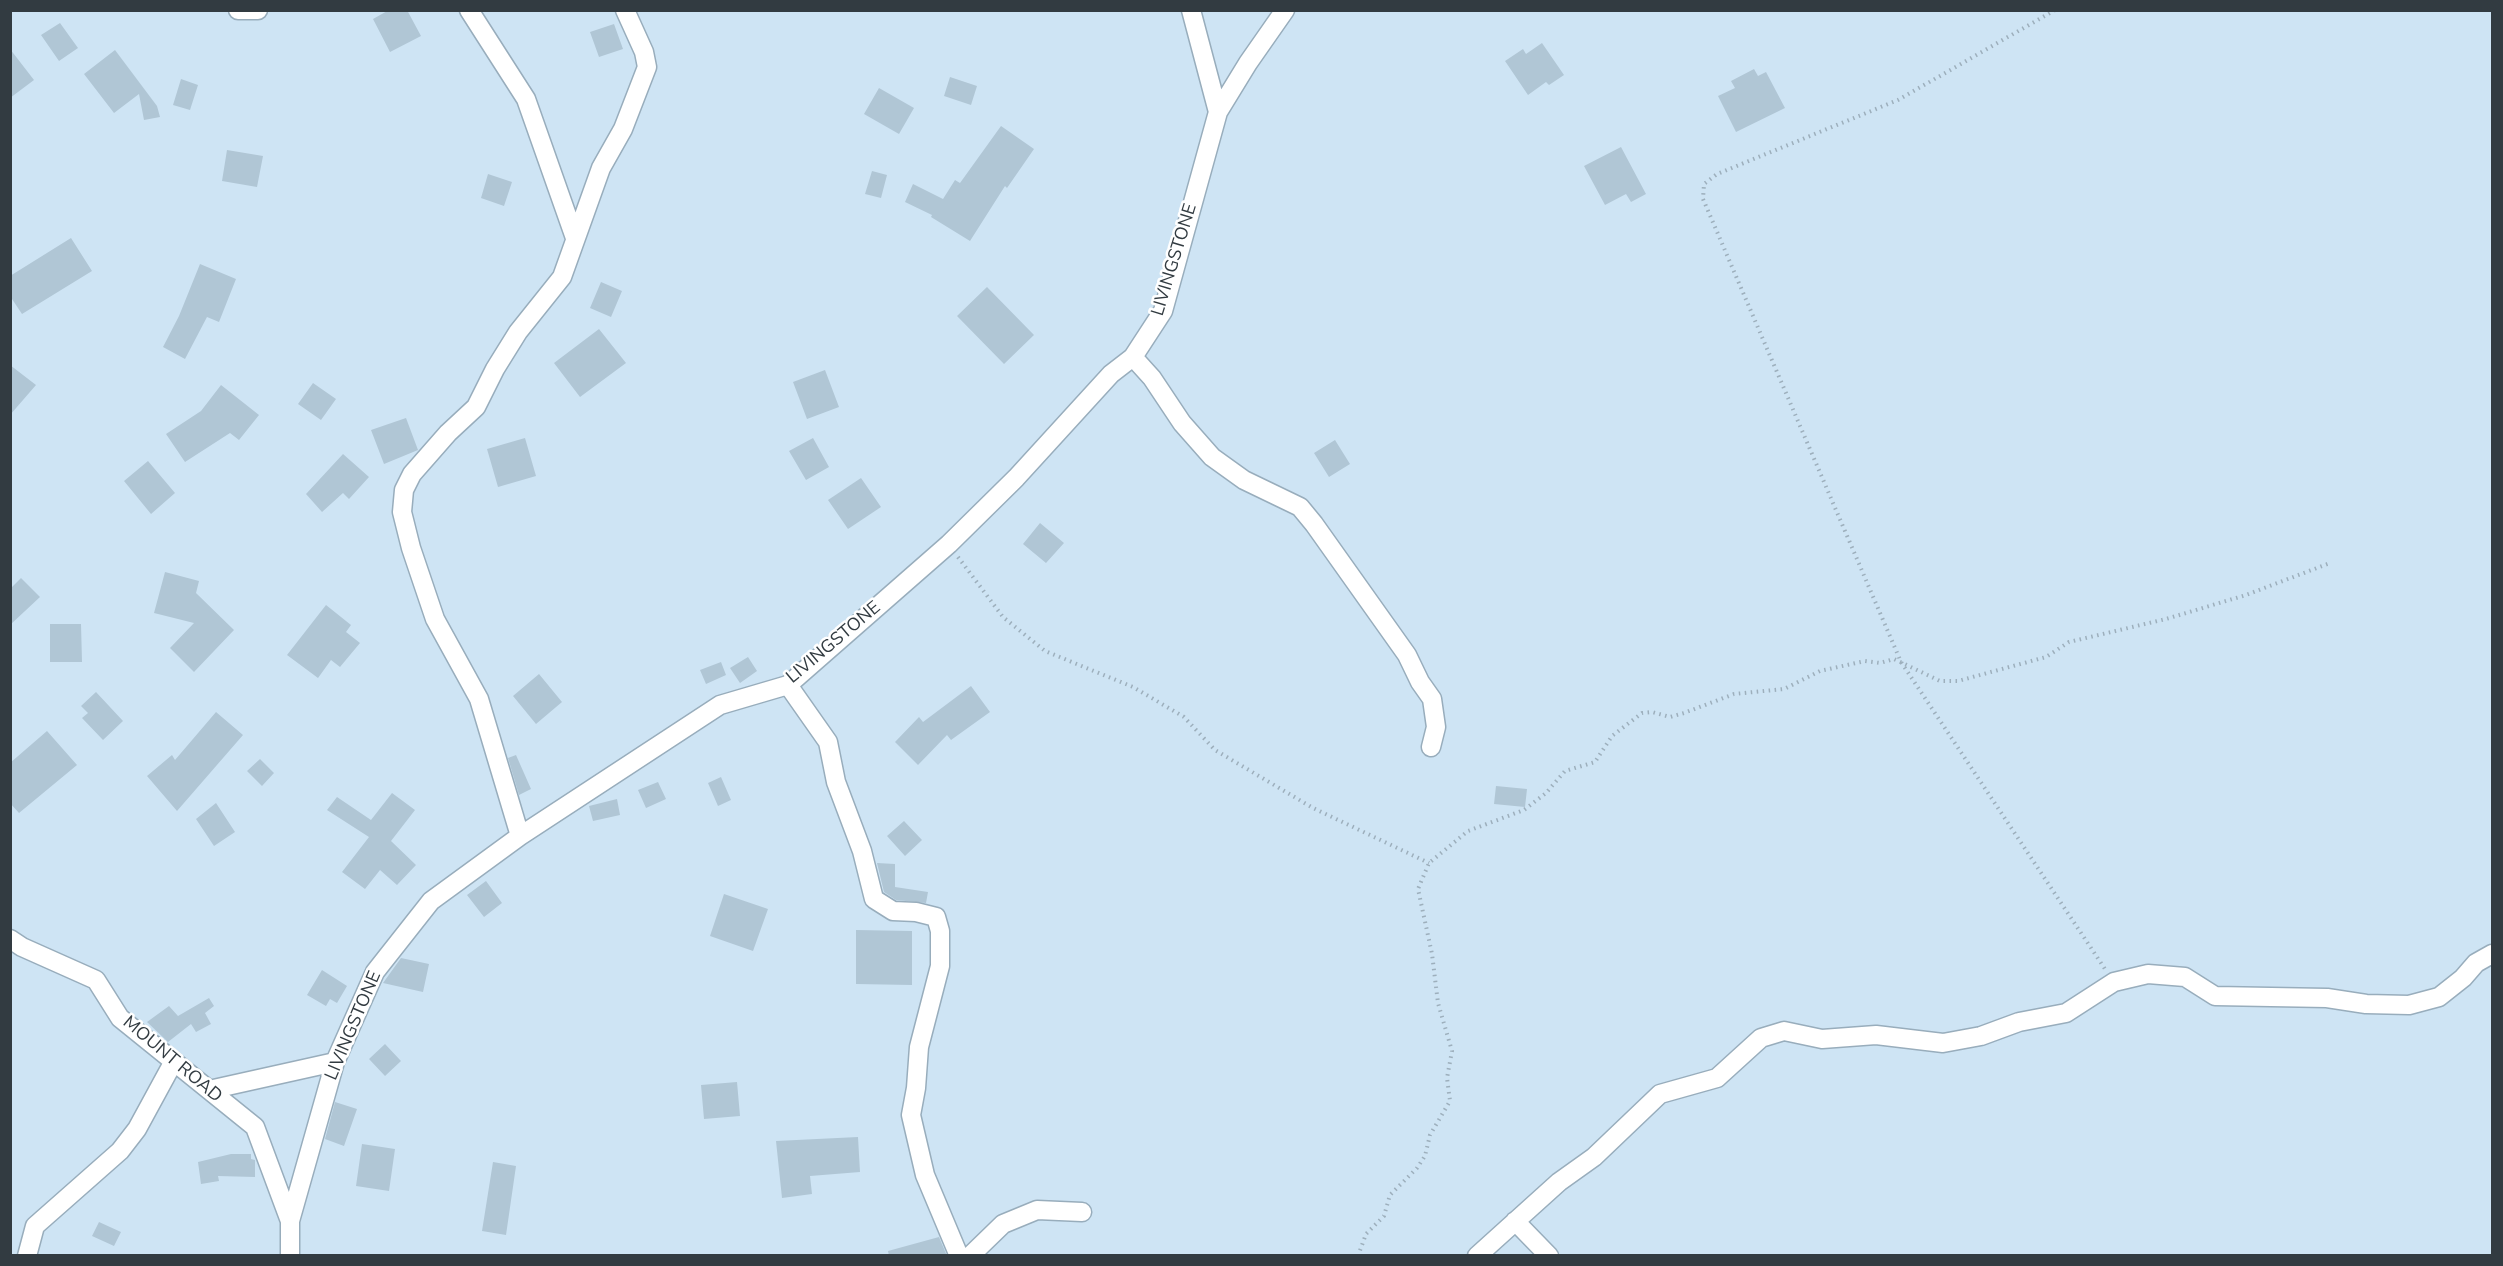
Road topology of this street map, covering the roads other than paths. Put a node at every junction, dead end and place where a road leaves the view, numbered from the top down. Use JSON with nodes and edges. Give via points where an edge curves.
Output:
{"nodes":[{"id":1,"x":238,"y":10,"type":"edge"},
{"id":2,"x":258,"y":10,"type":"edge"},
{"id":3,"x":469,"y":10,"type":"edge"},
{"id":4,"x":625,"y":10,"type":"edge"},
{"id":5,"x":1191,"y":10,"type":"edge"},
{"id":6,"x":1285,"y":10,"type":"edge"},
{"id":7,"x":1218,"y":112,"type":"junction"},
{"id":8,"x":575,"y":238,"type":"junction"},
{"id":9,"x":1133,"y":357,"type":"junction"},
{"id":10,"x":788,"y":685,"type":"junction"},
{"id":11,"x":1431,"y":747,"type":"dead end"},
{"id":12,"x":520,"y":836,"type":"junction"},
{"id":13,"x":10,"y":939,"type":"edge"},
{"id":14,"x":2493,"y":954,"type":"edge"},
{"id":15,"x":174,"y":1061,"type":"junction"},
{"id":16,"x":335,"y":1062,"type":"junction"},
{"id":17,"x":209,"y":1090,"type":"junction"},
{"id":18,"x":1082,"y":1212,"type":"dead end"},
{"id":19,"x":290,"y":1221,"type":"junction"},
{"id":20,"x":1515,"y":1221,"type":"junction"},
{"id":21,"x":27,"y":1256,"type":"edge"},
{"id":22,"x":290,"y":1256,"type":"edge"},
{"id":23,"x":959,"y":1256,"type":"edge"},
{"id":24,"x":970,"y":1256,"type":"edge"},
{"id":25,"x":1477,"y":1256,"type":"edge"},
{"id":26,"x":1549,"y":1256,"type":"edge"}],
"edges":[{"from":1,"to":2,"type":"street"},
{"from":3,"to":8,"type":"street","via":[[526,99]]},
{"from":4,"to":8,"type":"street","via":[[647,68],[601,168]]},
{"from":5,"to":7,"type":"street"},
{"from":6,"to":7,"type":"street","name":"LIVINGSTONE"},
{"from":7,"to":9,"type":"street","name":"LIVINGSTONE","via":[[1163,311]]},
{"from":8,"to":12,"type":"street","via":[[562,277],[518,332],[476,408],[412,474],[404,490],[402,512],[435,619],[478,699]]},
{"from":9,"to":10,"type":"street","name":"LIVINGSTONE","via":[[1111,374],[949,544]]},
{"from":9,"to":11,"type":"street","via":[[1212,457],[1244,480],[1300,507],[1314,524],[1407,655],[1432,699],[1436,727]]},
{"from":10,"to":12,"type":"street","name":"LIVINGSTONE","via":[[720,705]]},
{"from":10,"to":23,"type":"street","via":[[828,742],[836,782],[862,851],[874,899],[893,911],[936,917],[940,966],[919,1047],[911,1115],[926,1175]]},
{"from":12,"to":16,"type":"street","name":"LIVINGSTONE","via":[[431,901],[375,972]]},
{"from":13,"to":15,"type":"street","name":"MOUNT ROAD","via":[[96,980],[120,1018]]},
{"from":14,"to":20,"type":"street","via":[[2476,963],[2439,997],[2409,1005],[2327,998],[2215,996],[2185,977],[2148,974],[2114,982],[2066,1013],[1943,1043],[1876,1035],[1822,1039],[1784,1031],[1761,1038],[1717,1078],[1660,1094],[1593,1157]]},
{"from":15,"to":17,"type":"street","name":"MOUNT ROAD"},
{"from":15,"to":21,"type":"street","via":[[137,1129],[120,1151],[35,1226]]},
{"from":16,"to":17,"type":"street"},
{"from":16,"to":19,"type":"street","name":"LIVINGSTONE"},
{"from":17,"to":19,"type":"street","name":"MOUNT ROAD","via":[[255,1127]]},
{"from":18,"to":24,"type":"street","via":[[1037,1210],[1003,1224]]},
{"from":19,"to":22,"type":"street","name":"LIVINGSTONE"},
{"from":20,"to":25,"type":"street"},
{"from":20,"to":26,"type":"street"}]}
